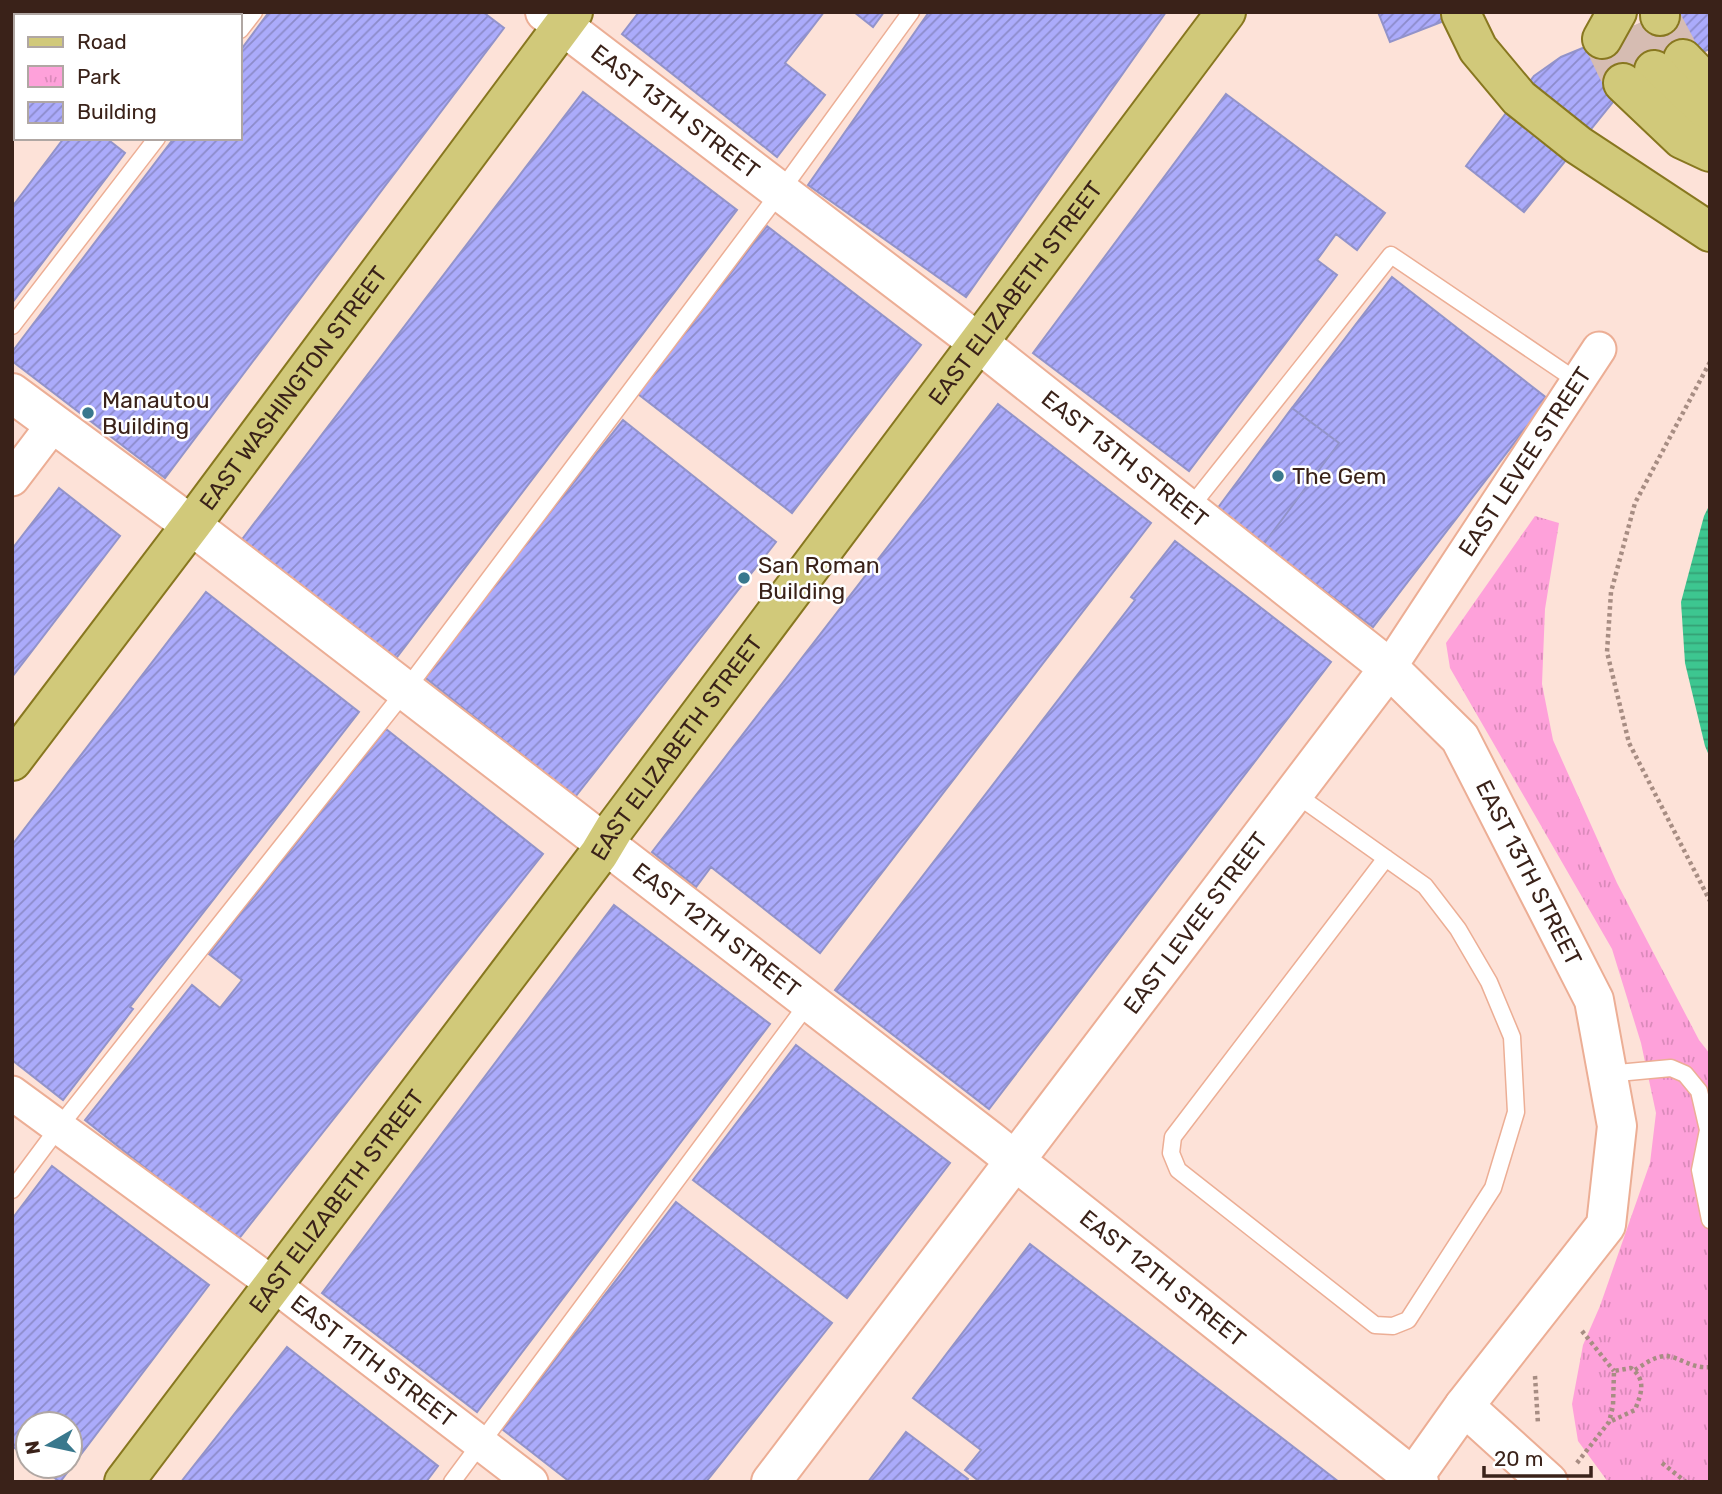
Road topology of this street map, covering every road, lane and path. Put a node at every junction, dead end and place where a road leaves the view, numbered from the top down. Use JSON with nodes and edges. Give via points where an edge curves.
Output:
{"nodes":[{"id":1,"x":254,"y":12,"type":"edge"},
{"id":2,"x":911,"y":12,"type":"edge"},
{"id":3,"x":1226,"y":12,"type":"edge"},
{"id":4,"x":1461,"y":14,"type":"dead end"},
{"id":5,"x":560,"y":17,"type":"edge"},
{"id":6,"x":242,"y":27,"type":"edge"},
{"id":7,"x":1681,"y":67,"type":"edge"},
{"id":8,"x":1710,"y":123,"type":"edge"},
{"id":9,"x":155,"y":140,"type":"edge"},
{"id":10,"x":1710,"y":152,"type":"edge"},
{"id":11,"x":780,"y":192,"type":"junction"},
{"id":12,"x":1710,"y":232,"type":"edge"},
{"id":13,"x":12,"y":326,"type":"edge"},
{"id":14,"x":980,"y":344,"type":"junction"},
{"id":15,"x":1599,"y":349,"type":"dead end"},
{"id":16,"x":1710,"y":362,"type":"edge"},
{"id":17,"x":1577,"y":381,"type":"junction"},
{"id":18,"x":12,"y":393,"type":"edge"},
{"id":19,"x":53,"y":425,"type":"junction"},
{"id":20,"x":12,"y":479,"type":"edge"},
{"id":21,"x":1189,"y":509,"type":"junction"},
{"id":22,"x":191,"y":526,"type":"junction"},
{"id":23,"x":1389,"y":668,"type":"junction"},
{"id":24,"x":405,"y":691,"type":"junction"},
{"id":25,"x":12,"y":761,"type":"edge"},
{"id":26,"x":1294,"y":793,"type":"junction"},
{"id":27,"x":603,"y":844,"type":"junction"},
{"id":28,"x":1386,"y":858,"type":"junction"},
{"id":29,"x":1710,"y":901,"type":"edge"},
{"id":30,"x":809,"y":1002,"type":"junction"},
{"id":31,"x":1607,"y":1074,"type":"junction"},
{"id":32,"x":12,"y":1093,"type":"edge"},
{"id":33,"x":58,"y":1127,"type":"junction"},
{"id":34,"x":1014,"y":1160,"type":"junction"},
{"id":35,"x":12,"y":1190,"type":"edge"},
{"id":36,"x":1710,"y":1220,"type":"edge"},
{"id":37,"x":273,"y":1284,"type":"junction"},
{"id":38,"x":1531,"y":1320,"type":"junction"},
{"id":39,"x":1583,"y":1331,"type":"dead end"},
{"id":40,"x":1710,"y":1367,"type":"edge"},
{"id":41,"x":1634,"y":1370,"type":"junction"},
{"id":42,"x":1614,"y":1371,"type":"junction"},
{"id":43,"x":1464,"y":1406,"type":"junction"},
{"id":44,"x":1609,"y":1422,"type":"junction"},
{"id":45,"x":1543,"y":1433,"type":"dead end"},
{"id":46,"x":482,"y":1443,"type":"junction"},
{"id":47,"x":1581,"y":1457,"type":"dead end"},
{"id":48,"x":1662,"y":1463,"type":"dead end"},
{"id":49,"x":1414,"y":1480,"type":"edge"},
{"id":50,"x":124,"y":1482,"type":"edge"},
{"id":51,"x":452,"y":1482,"type":"edge"},
{"id":52,"x":531,"y":1482,"type":"edge"},
{"id":53,"x":771,"y":1482,"type":"edge"},
{"id":54,"x":1548,"y":1482,"type":"edge"},
{"id":55,"x":1686,"y":1482,"type":"edge"}],
"edges":[{"from":1,"to":6,"type":"lane"},
{"from":2,"to":11,"type":"lane"},
{"from":3,"to":14,"type":"main road","name":"EAST ELIZABETH STREET"},
{"from":4,"to":12,"type":"main road","via":[[1478,49],[1519,98],[1578,145]]},
{"from":5,"to":11,"type":"main road","name":"EAST 13TH STREET"},
{"from":5,"to":22,"type":"main road","name":"EAST WASHINGTON STREET"},
{"from":7,"to":8,"type":"main road","via":[[1667,85]]},
{"from":7,"to":10,"type":"main road","via":[[1682,139]]},
{"from":9,"to":13,"type":"lane"},
{"from":11,"to":14,"type":"main road","name":"EAST 13TH STREET"},
{"from":11,"to":24,"type":"lane"},
{"from":14,"to":21,"type":"main road","name":"EAST 13TH STREET"},
{"from":14,"to":27,"type":"main road","name":"EAST ELIZABETH STREET"},
{"from":15,"to":17,"type":"street","name":"EAST LEVEE STREET"},
{"from":16,"to":29,"type":"path","via":[[1635,503],[1611,592],[1607,652],[1629,743]]},
{"from":17,"to":21,"type":"lane","via":[[1391,255]]},
{"from":17,"to":23,"type":"street","name":"EAST LEVEE STREET"},
{"from":18,"to":19,"type":"main road","name":"EAST 12TH STREET"},
{"from":19,"to":20,"type":"street"},
{"from":19,"to":22,"type":"main road","name":"EAST 12TH STREET"},
{"from":21,"to":23,"type":"main road","name":"EAST 13TH STREET"},
{"from":22,"to":24,"type":"main road","name":"EAST 12TH STREET"},
{"from":22,"to":25,"type":"main road","name":"EAST WASHINGTON STREET"},
{"from":23,"to":26,"type":"main road","name":"EAST LEVEE STREET"},
{"from":23,"to":31,"type":"main road","name":"EAST 13TH STREET","via":[[1460,738],[1594,1000]]},
{"from":24,"to":27,"type":"main road","name":"EAST 12TH STREET"},
{"from":24,"to":33,"type":"lane"},
{"from":26,"to":28,"type":"lane"},
{"from":26,"to":34,"type":"main road","name":"EAST LEVEE STREET"},
{"from":27,"to":30,"type":"main road","name":"EAST 12TH STREET"},
{"from":27,"to":37,"type":"main road","name":"EAST ELIZABETH STREET"},
{"from":28,"to":28,"type":"lane","via":[[1424,886],[1458,929],[1489,982],[1512,1037],[1516,1112],[1493,1188],[1408,1320],[1393,1326],[1374,1325],[1178,1170],[1171,1153],[1173,1137]]},
{"from":30,"to":34,"type":"main road","name":"EAST 12TH STREET"},
{"from":30,"to":46,"type":"lane"},
{"from":31,"to":36,"type":"lane","via":[[1671,1068],[1685,1074],[1699,1091],[1708,1130],[1700,1170]]},
{"from":31,"to":38,"type":"main road","name":"EAST 13TH STREET","via":[[1617,1126],[1606,1225]]},
{"from":32,"to":33,"type":"street","name":"EAST 11TH STREET"},
{"from":33,"to":35,"type":"lane"},
{"from":33,"to":37,"type":"street","name":"EAST 11TH STREET"},
{"from":34,"to":49,"type":"main road","name":"EAST 12TH STREET"},
{"from":34,"to":53,"type":"main road","name":"EAST LEVEE STREET"},
{"from":37,"to":46,"type":"street","name":"EAST 11TH STREET"},
{"from":37,"to":50,"type":"main road","name":"EAST ELIZABETH STREET"},
{"from":38,"to":43,"type":"main road","name":"EAST 13TH STREET"},
{"from":38,"to":45,"type":"path","via":[[1538,1423]]},
{"from":39,"to":42,"type":"path"},
{"from":40,"to":41,"type":"path","via":[[1666,1356]]},
{"from":41,"to":42,"type":"path","via":[[1623,1367]]},
{"from":41,"to":44,"type":"path","via":[[1642,1386],[1635,1410]]},
{"from":42,"to":44,"type":"path"},
{"from":43,"to":49,"type":"main road","name":"EAST 13TH STREET"},
{"from":43,"to":54,"type":"main road"},
{"from":44,"to":47,"type":"path"},
{"from":46,"to":51,"type":"lane"},
{"from":46,"to":52,"type":"street","name":"EAST 11TH STREET"},
{"from":48,"to":55,"type":"path"}]}
